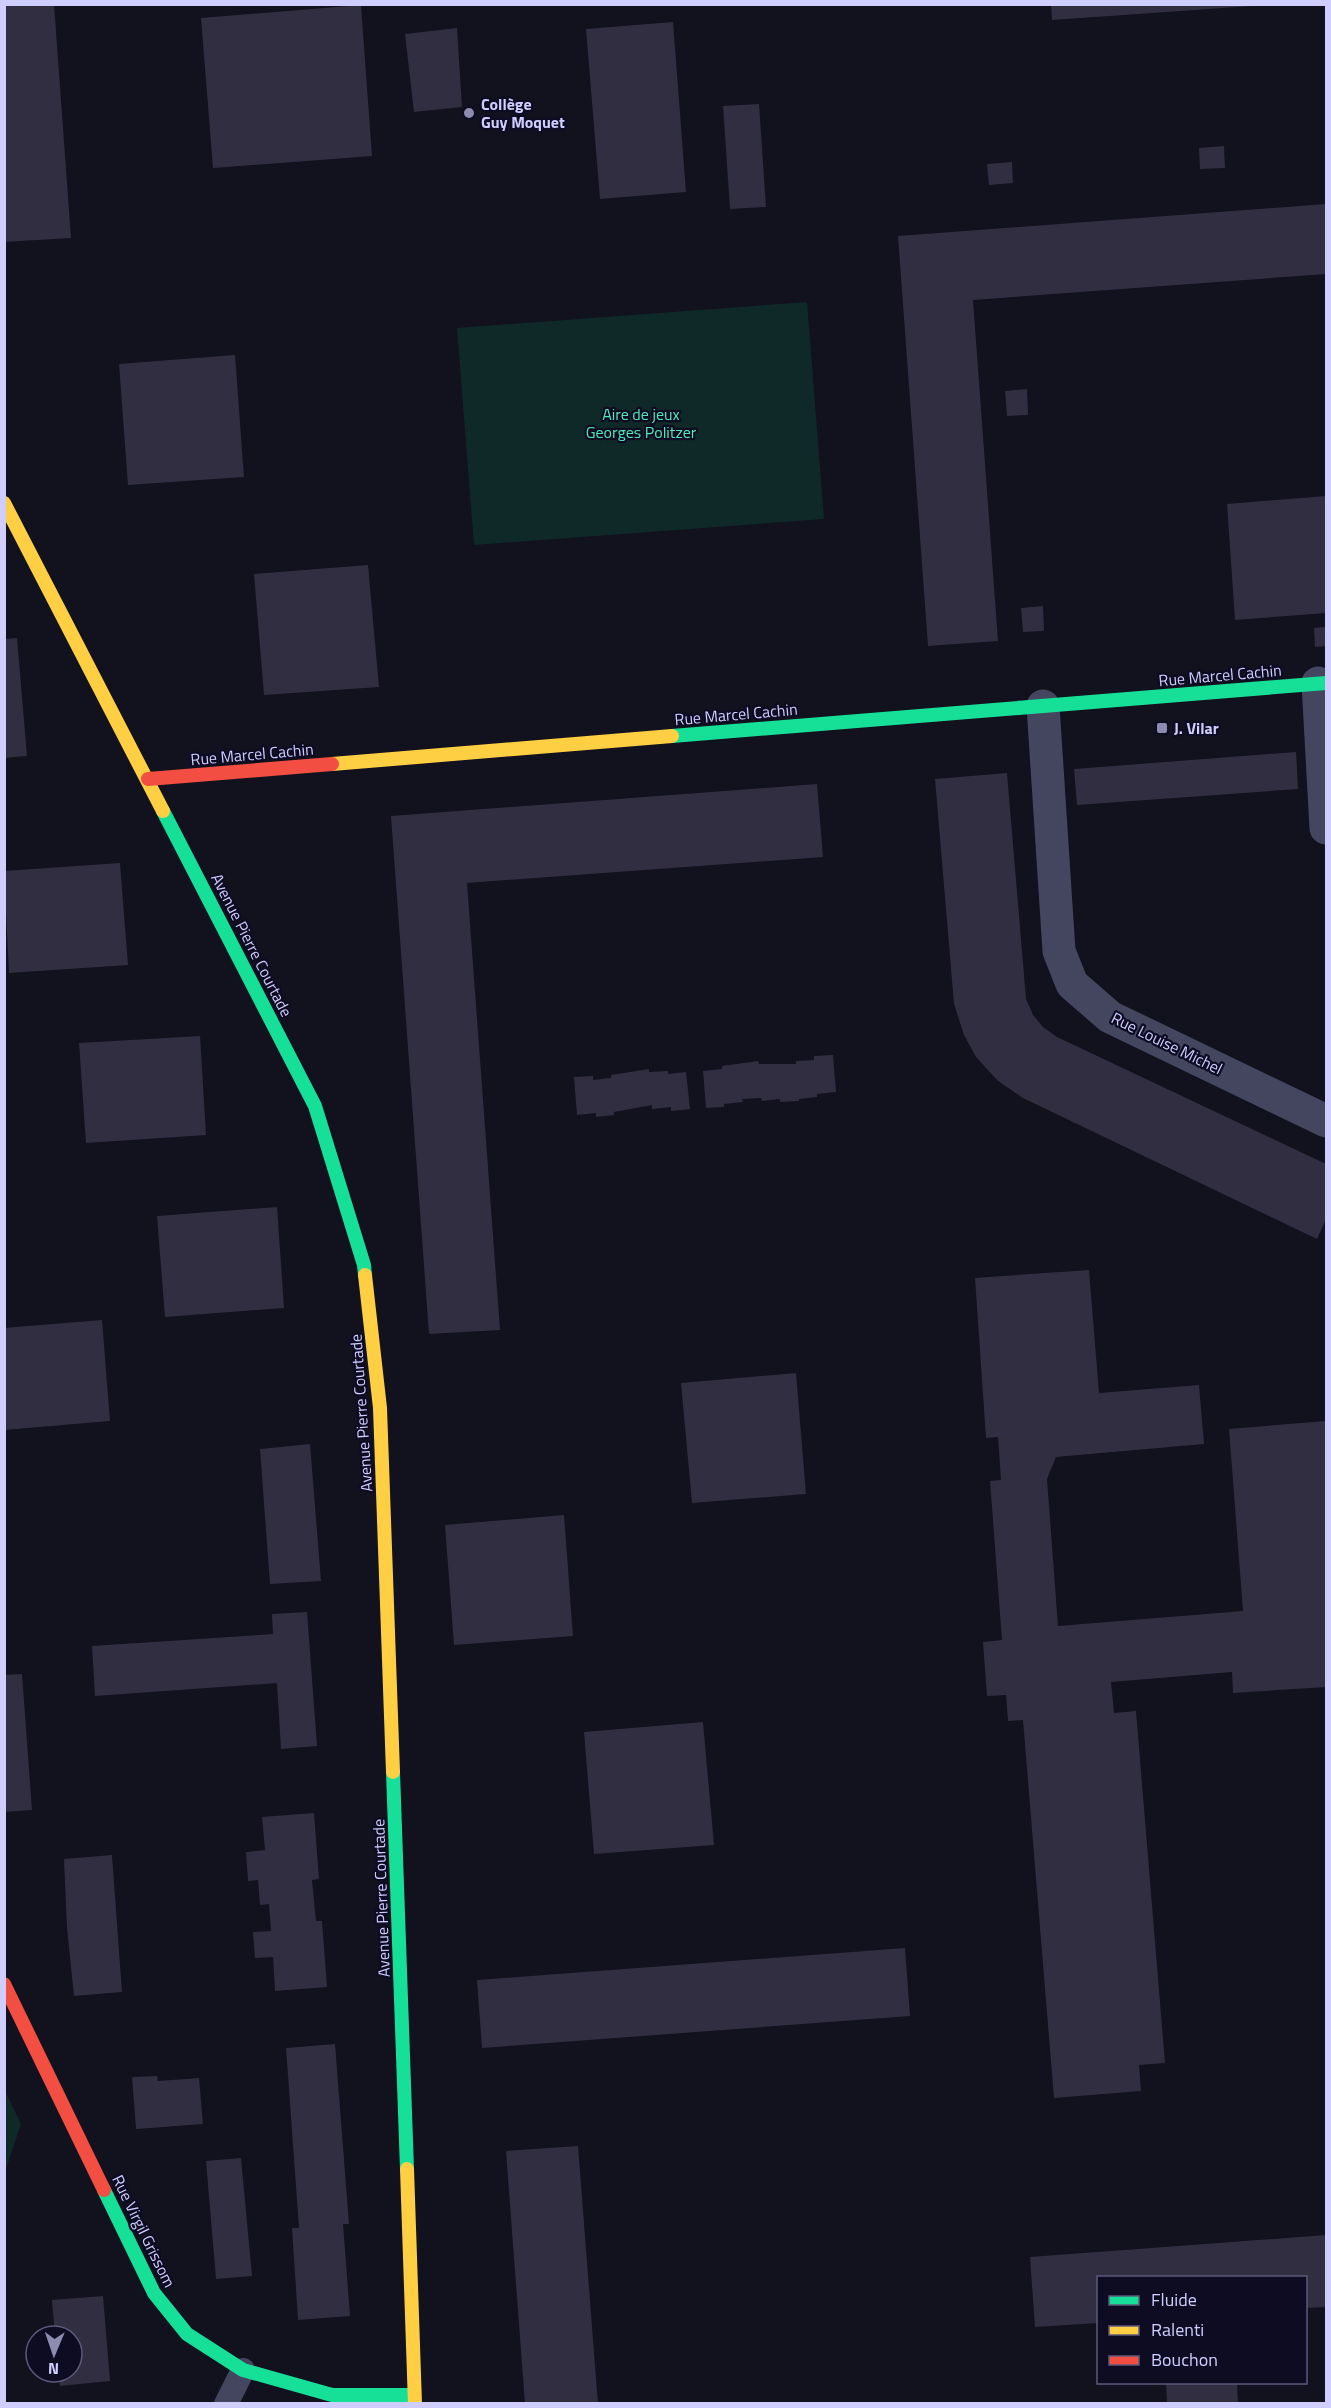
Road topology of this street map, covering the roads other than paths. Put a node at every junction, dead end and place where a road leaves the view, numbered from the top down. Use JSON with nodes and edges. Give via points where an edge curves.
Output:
{"nodes":[{"id":1,"x":4,"y":503,"type":"edge"},
{"id":2,"x":1322,"y":683,"type":"edge"},
{"id":3,"x":1042,"y":706,"type":"junction"},
{"id":4,"x":148,"y":779,"type":"junction"},
{"id":5,"x":1326,"y":828,"type":"edge"},
{"id":6,"x":1326,"y":1121,"type":"edge"},
{"id":7,"x":4,"y":1984,"type":"edge"},
{"id":8,"x":243,"y":2370,"type":"junction"},
{"id":9,"x":415,"y":2399,"type":"edge"},
{"id":10,"x":226,"y":2403,"type":"edge"}],
"edges":[{"from":1,"to":4,"type":"street","name":"Avenue Pierre Courtade"},
{"from":2,"to":3,"type":"street","name":"Rue Marcel Cachin"},
{"from":2,"to":5,"type":"street"},
{"from":3,"to":4,"type":"street","name":"Rue Marcel Cachin"},
{"from":3,"to":6,"type":"street","name":"Rue Louise Michel","via":[[1059,951],[1072,984],[1110,1017]]},
{"from":4,"to":9,"type":"street","name":"Avenue Pierre Courtade","via":[[315,1106],[364,1266],[380,1407]]},
{"from":7,"to":8,"type":"street","name":"Rue Virgil Grissom","via":[[153,2292],[187,2334]]},
{"from":8,"to":9,"type":"street","name":"Rue Virgil Grissom","via":[[332,2395]]},
{"from":8,"to":10,"type":"lane"}]}
